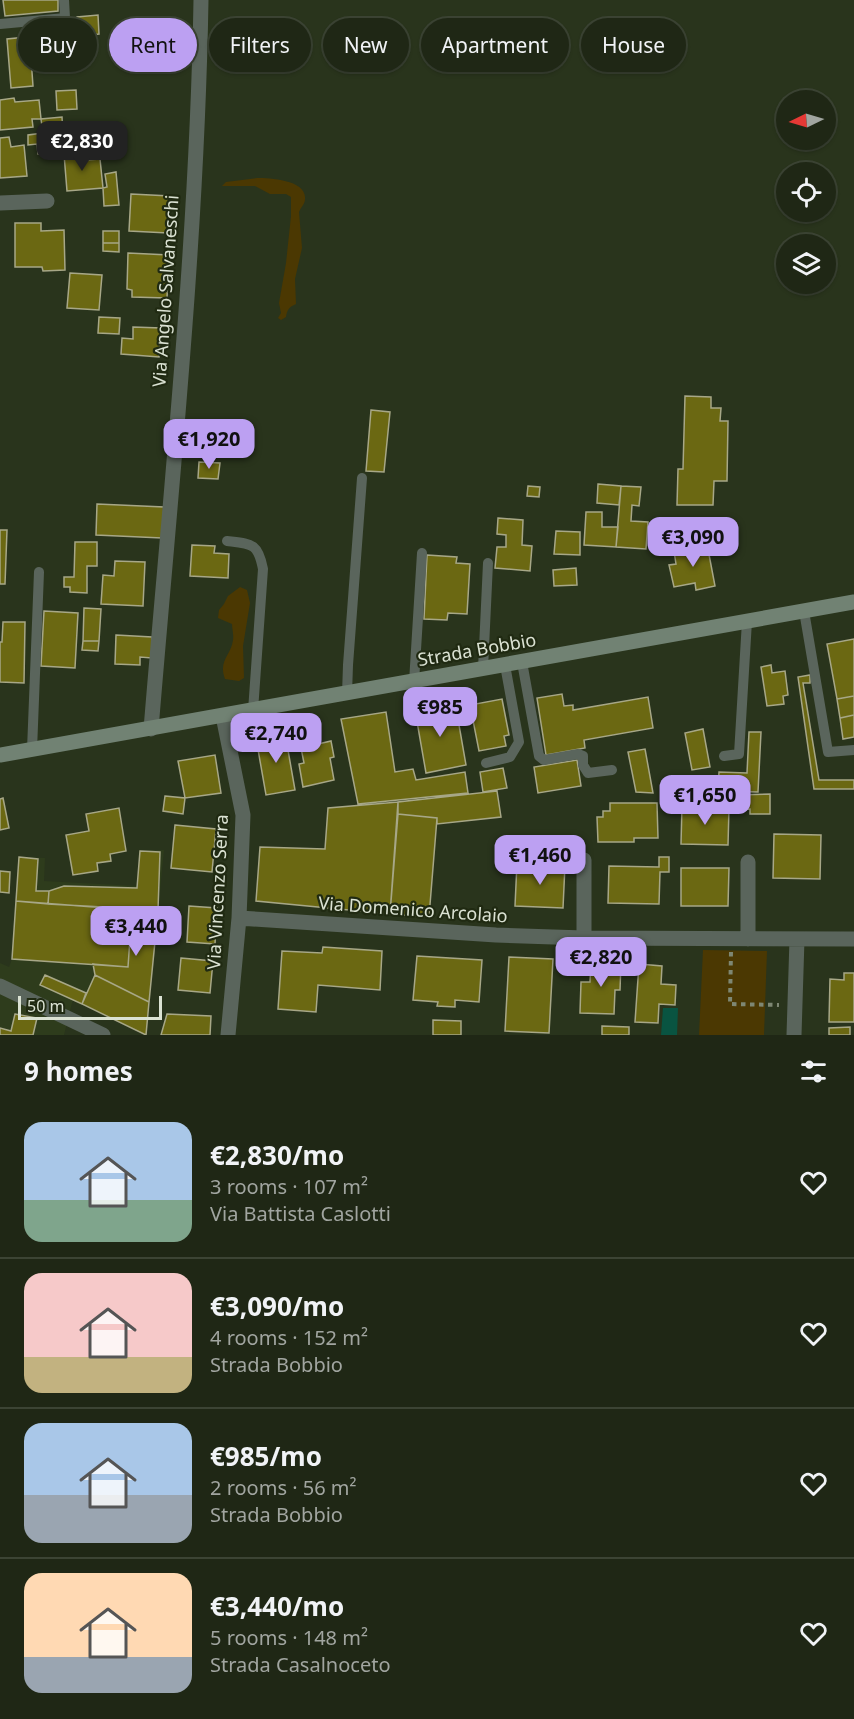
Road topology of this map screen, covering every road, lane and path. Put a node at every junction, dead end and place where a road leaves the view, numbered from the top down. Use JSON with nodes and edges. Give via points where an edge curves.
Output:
{"nodes":[{"id":1,"x":64,"y":0,"type":"edge"},
{"id":2,"x":201,"y":0,"type":"edge"},
{"id":3,"x":0,"y":24,"type":"edge"},
{"id":4,"x":47,"y":201,"type":"dead end"},
{"id":5,"x":0,"y":203,"type":"edge"},
{"id":6,"x":362,"y":478,"type":"dead end"},
{"id":7,"x":227,"y":542,"type":"dead end"},
{"id":8,"x":422,"y":553,"type":"dead end"},
{"id":9,"x":488,"y":563,"type":"dead end"},
{"id":10,"x":39,"y":572,"type":"dead end"},
{"id":11,"x":854,"y":602,"type":"edge"},
{"id":12,"x":804,"y":611,"type":"junction"},
{"id":13,"x":747,"y":621,"type":"junction"},
{"id":14,"x":522,"y":662,"type":"junction"},
{"id":15,"x":505,"y":665,"type":"junction"},
{"id":16,"x":483,"y":669,"type":"junction"},
{"id":17,"x":414,"y":682,"type":"junction"},
{"id":18,"x":347,"y":694,"type":"junction"},
{"id":19,"x":253,"y":711,"type":"junction"},
{"id":20,"x":223,"y":716,"type":"junction"},
{"id":21,"x":151,"y":729,"type":"junction"},
{"id":22,"x":32,"y":750,"type":"junction"},
{"id":23,"x":854,"y":750,"type":"edge"},
{"id":24,"x":0,"y":755,"type":"edge"},
{"id":25,"x":724,"y":756,"type":"dead end"},
{"id":26,"x":486,"y":763,"type":"dead end"},
{"id":27,"x":612,"y":770,"type":"dead end"},
{"id":28,"x":584,"y":860,"type":"dead end"},
{"id":29,"x":748,"y":862,"type":"dead end"},
{"id":30,"x":239,"y":918,"type":"junction"},
{"id":31,"x":584,"y":938,"type":"junction"},
{"id":32,"x":731,"y":938,"type":"junction"},
{"id":33,"x":748,"y":939,"type":"junction"},
{"id":34,"x":797,"y":939,"type":"junction"},
{"id":35,"x":854,"y":939,"type":"edge"},
{"id":36,"x":0,"y":986,"type":"edge"},
{"id":37,"x":795,"y":1005,"type":"junction"},
{"id":38,"x":103,"y":1035,"type":"edge"},
{"id":39,"x":228,"y":1035,"type":"edge"},
{"id":40,"x":794,"y":1035,"type":"edge"}],
"edges":[{"from":1,"to":3,"type":"lane","via":[[65,18]]},
{"from":2,"to":21,"type":"street","name":"Via Angelo Salvaneschi","via":[[188,284]]},
{"from":4,"to":5,"type":"street"},
{"from":6,"to":18,"type":"lane"},
{"from":7,"to":19,"type":"lane","via":[[254,546],[264,569]]},
{"from":8,"to":17,"type":"lane"},
{"from":9,"to":16,"type":"lane"},
{"from":10,"to":22,"type":"lane"},
{"from":11,"to":12,"type":"main road","name":"Strada Bobbio"},
{"from":12,"to":13,"type":"main road","name":"Strada Bobbio"},
{"from":12,"to":23,"type":"lane","via":[[828,752]]},
{"from":13,"to":14,"type":"main road","name":"Strada Bobbio"},
{"from":13,"to":25,"type":"lane","via":[[739,754]]},
{"from":14,"to":15,"type":"main road","name":"Strada Bobbio"},
{"from":14,"to":27,"type":"lane","via":[[539,756],[544,760],[578,754],[583,756],[588,773]]},
{"from":15,"to":16,"type":"main road","name":"Strada Bobbio"},
{"from":15,"to":26,"type":"lane","via":[[519,742],[510,757]]},
{"from":16,"to":17,"type":"main road","name":"Strada Bobbio"},
{"from":17,"to":18,"type":"main road","name":"Strada Bobbio"},
{"from":18,"to":19,"type":"main road","name":"Strada Bobbio"},
{"from":19,"to":20,"type":"main road","name":"Strada Bobbio"},
{"from":20,"to":21,"type":"main road","name":"Strada Bobbio"},
{"from":20,"to":30,"type":"street","name":"Via Vincenzo Serra","via":[[243,815]]},
{"from":21,"to":22,"type":"main road","name":"Strada Bobbio"},
{"from":22,"to":24,"type":"main road","name":"Strada Bobbio"},
{"from":28,"to":31,"type":"street"},
{"from":29,"to":33,"type":"street"},
{"from":30,"to":31,"type":"street","name":"Via Domenico Arcolaio"},
{"from":30,"to":39,"type":"street","name":"Via Vincenzo Serra"},
{"from":31,"to":32,"type":"street","name":"Via Domenico Arcolaio"},
{"from":32,"to":33,"type":"street","name":"Via Domenico Arcolaio"},
{"from":32,"to":37,"type":"path","via":[[730,1004]]},
{"from":33,"to":34,"type":"street","name":"Via Domenico Arcolaio"},
{"from":34,"to":35,"type":"street","name":"Via Domenico Arcolaio"},
{"from":34,"to":37,"type":"street"},
{"from":36,"to":38,"type":"street"},
{"from":37,"to":40,"type":"street"}]}
